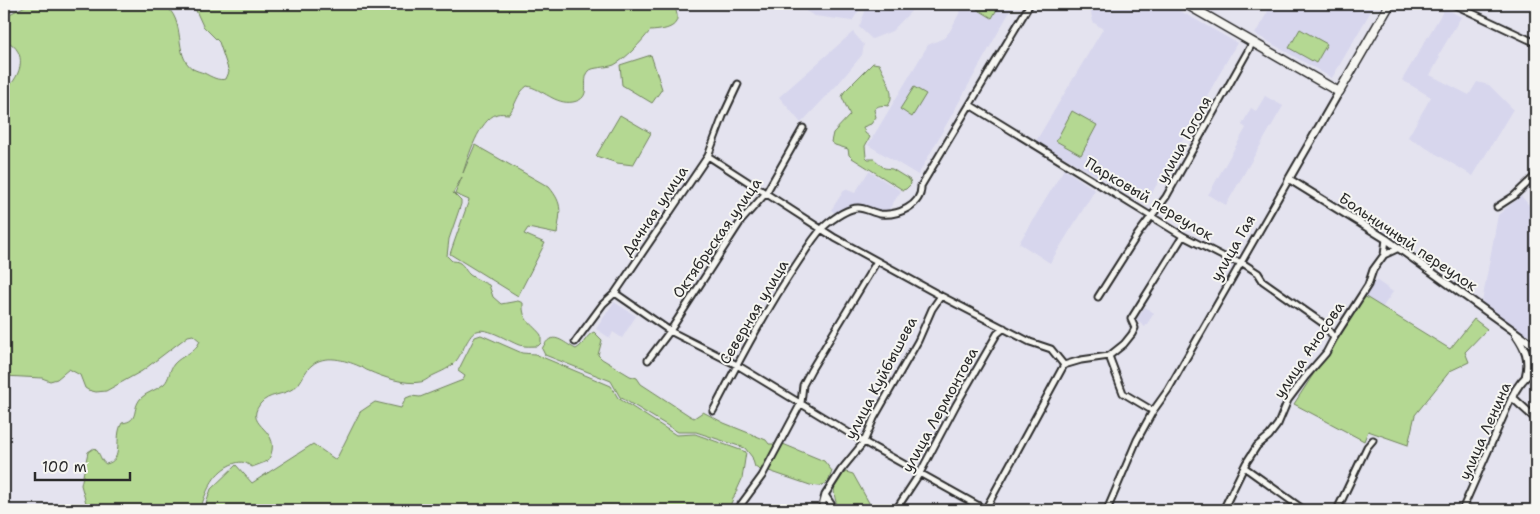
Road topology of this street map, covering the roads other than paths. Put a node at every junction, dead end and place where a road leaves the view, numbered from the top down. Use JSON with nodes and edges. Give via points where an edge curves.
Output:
{"nodes":[{"id":1,"x":1030,"y":4,"type":"edge"},
{"id":2,"x":1186,"y":4,"type":"edge"},
{"id":3,"x":1390,"y":4,"type":"edge"},
{"id":4,"x":1453,"y":4,"type":"edge"},
{"id":5,"x":1253,"y":42,"type":"junction"},
{"id":6,"x":1536,"y":43,"type":"edge"},
{"id":7,"x":738,"y":84,"type":"dead end"},
{"id":8,"x":1339,"y":92,"type":"junction"},
{"id":9,"x":970,"y":105,"type":"junction"},
{"id":10,"x":803,"y":128,"type":"dead end"},
{"id":11,"x":708,"y":156,"type":"junction"},
{"id":12,"x":1536,"y":175,"type":"edge"},
{"id":13,"x":1289,"y":179,"type":"junction"},
{"id":14,"x":766,"y":193,"type":"junction"},
{"id":15,"x":1497,"y":207,"type":"dead end"},
{"id":16,"x":1152,"y":217,"type":"junction"},
{"id":17,"x":822,"y":229,"type":"junction"},
{"id":18,"x":1182,"y":236,"type":"junction"},
{"id":19,"x":1386,"y":239,"type":"junction"},
{"id":20,"x":1399,"y":248,"type":"junction"},
{"id":21,"x":1384,"y":255,"type":"junction"},
{"id":22,"x":877,"y":261,"type":"junction"},
{"id":23,"x":1241,"y":262,"type":"junction"},
{"id":24,"x":615,"y":293,"type":"junction"},
{"id":25,"x":941,"y":296,"type":"junction"},
{"id":26,"x":1098,"y":297,"type":"dead end"},
{"id":27,"x":1004,"y":328,"type":"junction"},
{"id":28,"x":1512,"y":329,"type":"junction"},
{"id":29,"x":670,"y":331,"type":"junction"},
{"id":30,"x":1334,"y":338,"type":"junction"},
{"id":31,"x":576,"y":342,"type":"dead end"},
{"id":32,"x":1536,"y":347,"type":"edge"},
{"id":33,"x":1109,"y":356,"type":"junction"},
{"id":34,"x":648,"y":360,"type":"dead end"},
{"id":35,"x":737,"y":365,"type":"junction"},
{"id":36,"x":1064,"y":365,"type":"junction"},
{"id":37,"x":1536,"y":368,"type":"edge"},
{"id":38,"x":1526,"y":375,"type":"junction"},
{"id":39,"x":1512,"y":397,"type":"junction"},
{"id":40,"x":801,"y":404,"type":"junction"},
{"id":41,"x":712,"y":411,"type":"dead end"},
{"id":42,"x":1153,"y":411,"type":"junction"},
{"id":43,"x":1536,"y":419,"type":"edge"},
{"id":44,"x":1373,"y":440,"type":"dead end"},
{"id":45,"x":864,"y":442,"type":"junction"},
{"id":46,"x":1244,"y":467,"type":"junction"},
{"id":47,"x":920,"y":473,"type":"junction"},
{"id":48,"x":825,"y":495,"type":"junction"},
{"id":49,"x":900,"y":505,"type":"dead end"},
{"id":50,"x":737,"y":510,"type":"edge"},
{"id":51,"x":821,"y":510,"type":"edge"},
{"id":52,"x":835,"y":510,"type":"edge"},
{"id":53,"x":986,"y":510,"type":"edge"},
{"id":54,"x":1107,"y":510,"type":"edge"},
{"id":55,"x":1223,"y":510,"type":"edge"},
{"id":56,"x":1304,"y":510,"type":"edge"},
{"id":57,"x":1337,"y":510,"type":"edge"},
{"id":58,"x":1462,"y":510,"type":"edge"}],
"edges":[{"from":1,"to":9,"type":"street"},
{"from":2,"to":5,"type":"main road"},
{"from":3,"to":8,"type":"main road","name":"улица Гая"},
{"from":4,"to":6,"type":"street"},
{"from":5,"to":8,"type":"main road"},
{"from":5,"to":16,"type":"street","name":"улица Гоголя","via":[[1166,198]]},
{"from":7,"to":11,"type":"street","name":"Дачная улица"},
{"from":8,"to":13,"type":"street","name":"улица Гая"},
{"from":9,"to":16,"type":"street","name":"Парковый переулок"},
{"from":9,"to":17,"type":"street","via":[[921,186],[919,199],[912,205],[894,214],[878,214],[859,208],[849,210]]},
{"from":10,"to":14,"type":"street","name":"Октябрьская улица"},
{"from":11,"to":14,"type":"street"},
{"from":11,"to":24,"type":"street","name":"Дачная улица"},
{"from":12,"to":15,"type":"street"},
{"from":13,"to":19,"type":"street","name":"Больничный переулок"},
{"from":13,"to":23,"type":"street","name":"улица Гая"},
{"from":14,"to":17,"type":"street"},
{"from":14,"to":29,"type":"street","name":"Октябрьская улица","via":[[741,221]]},
{"from":16,"to":18,"type":"street","name":"Парковый переулок"},
{"from":16,"to":26,"type":"street","name":"улица Гоголя"},
{"from":17,"to":22,"type":"street"},
{"from":17,"to":35,"type":"street","name":"Северная улица","via":[[777,294]]},
{"from":18,"to":23,"type":"street","name":"Парковый переулок","via":[[1230,260]]},
{"from":18,"to":33,"type":"street","via":[[1131,319],[1135,328],[1132,334]]},
{"from":19,"to":20,"type":"street","name":"Больничный переулок"},
{"from":19,"to":21,"type":"street","name":"улица Аносова"},
{"from":20,"to":21,"type":"street"},
{"from":20,"to":28,"type":"street","name":"Больничный переулок"},
{"from":21,"to":30,"type":"street","name":"улица Аносова"},
{"from":22,"to":25,"type":"street"},
{"from":22,"to":40,"type":"street","via":[[811,370]]},
{"from":23,"to":30,"type":"street","name":"Парковый переулок","via":[[1324,324]]},
{"from":23,"to":42,"type":"street","name":"улица Гая"},
{"from":24,"to":29,"type":"street"},
{"from":24,"to":31,"type":"street","name":"Дачная улица","via":[[603,304]]},
{"from":25,"to":27,"type":"street"},
{"from":25,"to":45,"type":"street","name":"улица Куйбышева"},
{"from":27,"to":36,"type":"street","via":[[1051,349]]},
{"from":27,"to":47,"type":"street","name":"улица Лермонтова","via":[[997,334]]},
{"from":28,"to":32,"type":"street","name":"Больничный переулок"},
{"from":28,"to":38,"type":"street","name":"Больничный переулок","via":[[1527,354]]},
{"from":29,"to":34,"type":"street","name":"Октябрьская улица"},
{"from":29,"to":35,"type":"street"},
{"from":30,"to":46,"type":"street","name":"улица Аносова","via":[[1326,353],[1288,400],[1278,424]]},
{"from":33,"to":36,"type":"street"},
{"from":33,"to":42,"type":"street","via":[[1123,393]]},
{"from":35,"to":40,"type":"street"},
{"from":35,"to":41,"type":"street","name":"Северная улица"},
{"from":36,"to":53,"type":"street"},
{"from":37,"to":38,"type":"street","name":"улица Ленина"},
{"from":38,"to":39,"type":"street","name":"улица Ленина"},
{"from":39,"to":43,"type":"street"},
{"from":39,"to":58,"type":"street","name":"улица Ленина"},
{"from":40,"to":45,"type":"street"},
{"from":40,"to":50,"type":"street","via":[[762,476]]},
{"from":42,"to":54,"type":"street","name":"улица Гая"},
{"from":44,"to":57,"type":"street"},
{"from":45,"to":47,"type":"street"},
{"from":45,"to":48,"type":"street","name":"улица Куйбышева"},
{"from":46,"to":55,"type":"street","name":"улица Аносова"},
{"from":46,"to":56,"type":"street"},
{"from":47,"to":49,"type":"street","name":"улица Лермонтова"},
{"from":47,"to":53,"type":"street"},
{"from":48,"to":51,"type":"street","name":"улица Куйбышева"},
{"from":48,"to":52,"type":"street"}]}
